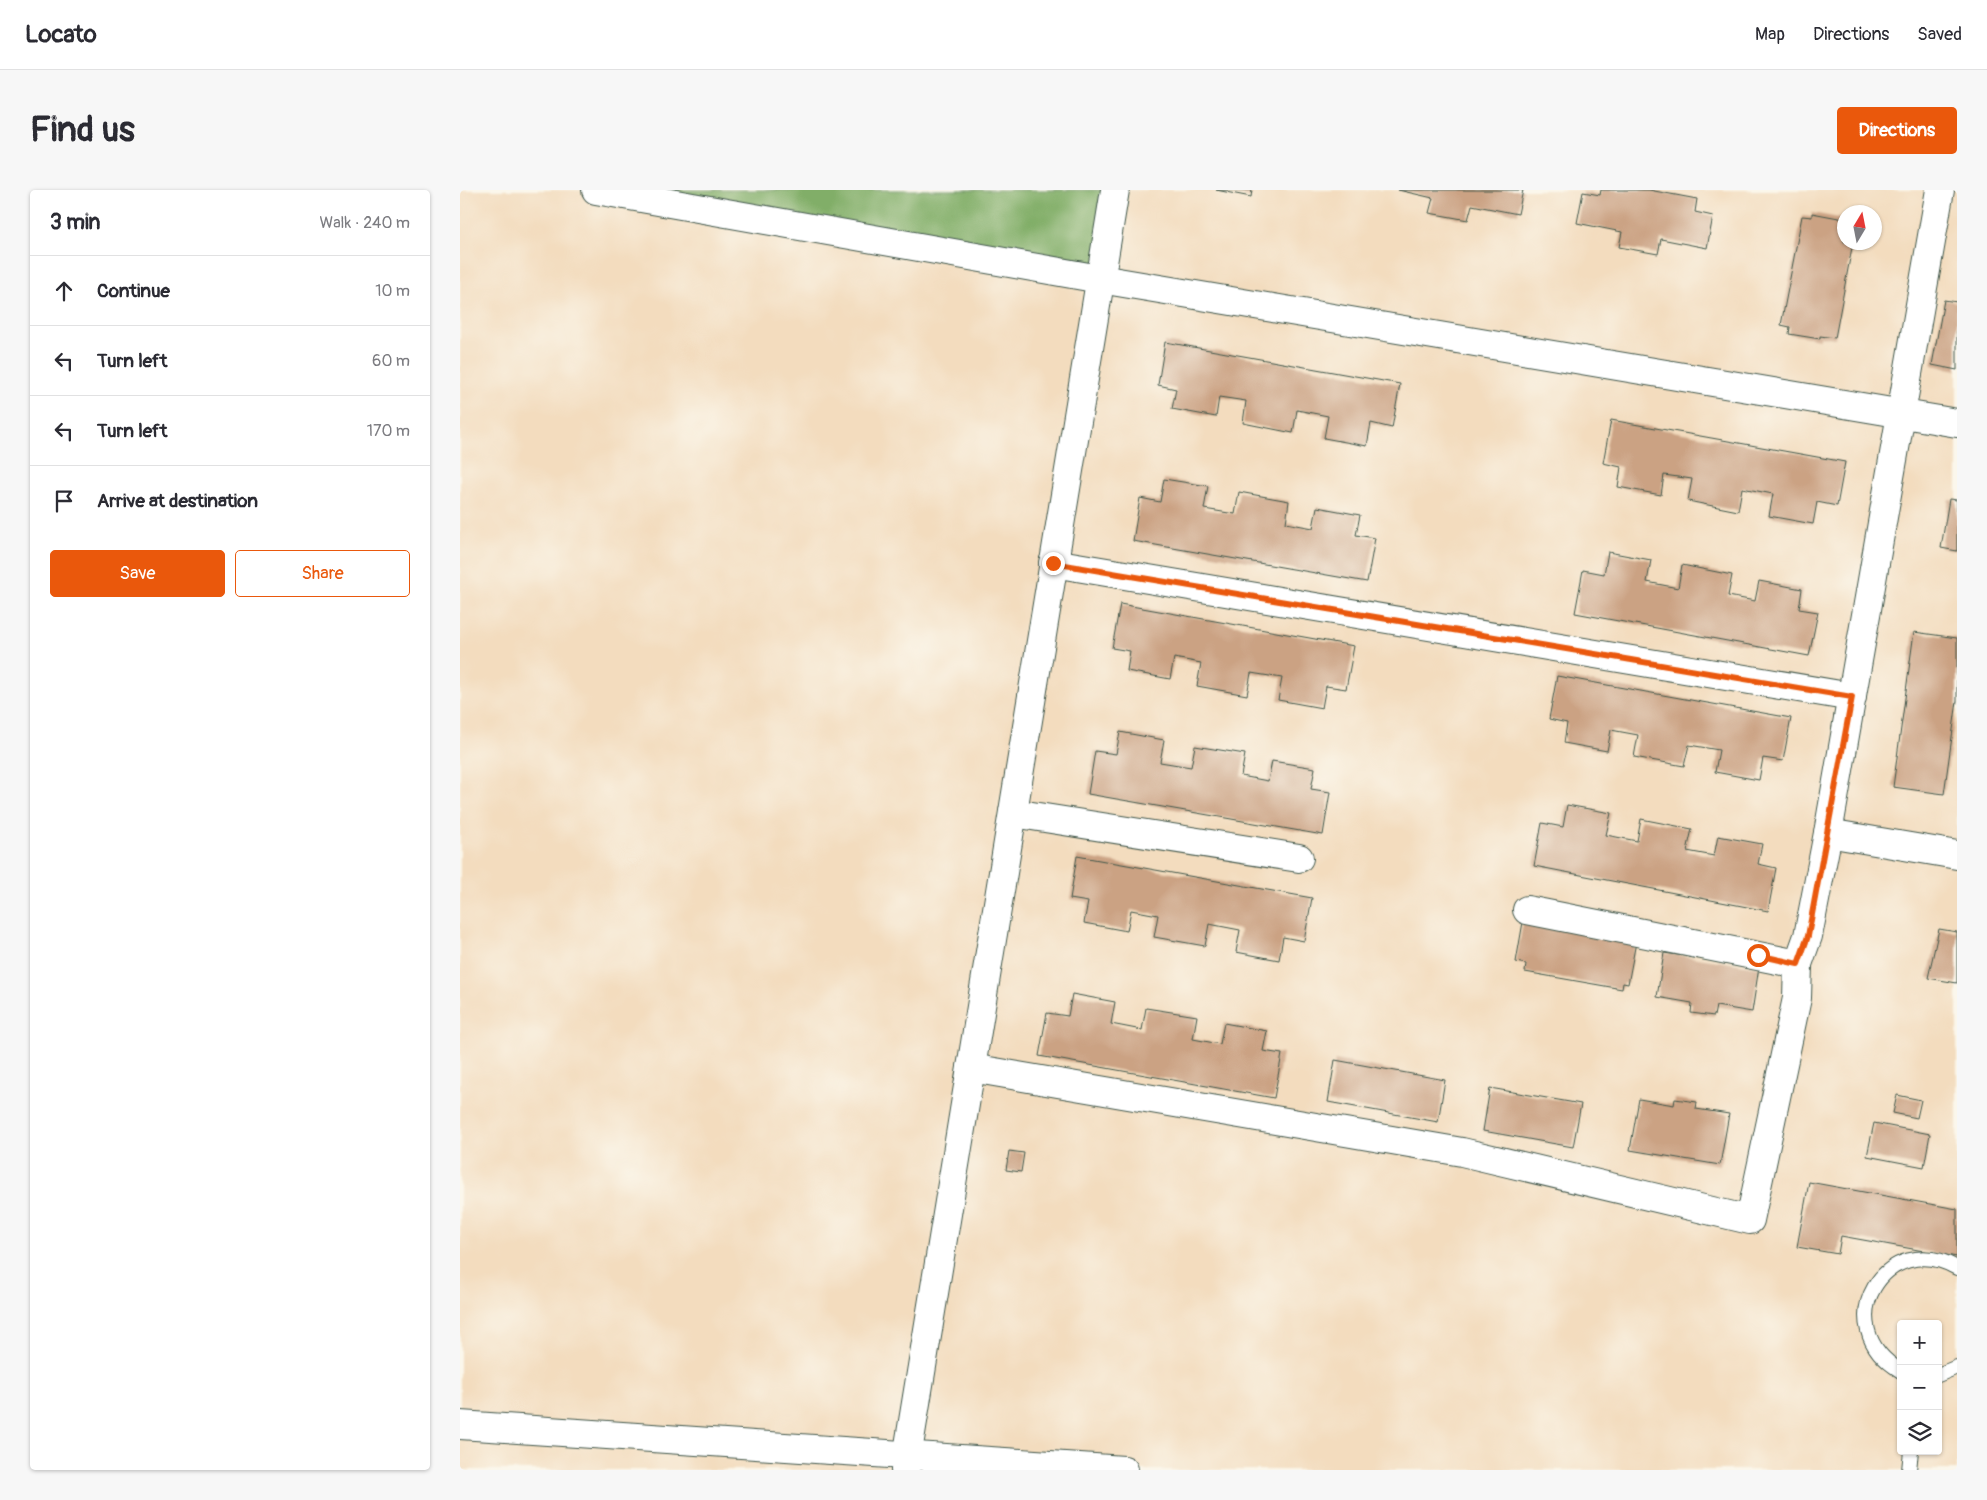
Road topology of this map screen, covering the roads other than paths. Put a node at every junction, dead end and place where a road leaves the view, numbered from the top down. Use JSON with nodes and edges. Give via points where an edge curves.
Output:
{"nodes":[{"id":1,"x":596,"y":190,"type":"edge"},
{"id":2,"x":1115,"y":190,"type":"edge"},
{"id":3,"x":1940,"y":190,"type":"edge"},
{"id":4,"x":1100,"y":279,"type":"junction"},
{"id":5,"x":1901,"y":414,"type":"junction"},
{"id":6,"x":1957,"y":423,"type":"edge"},
{"id":7,"x":1053,"y":563,"type":"junction"},
{"id":8,"x":1852,"y":697,"type":"junction"},
{"id":9,"x":1013,"y":812,"type":"junction"},
{"id":10,"x":1828,"y":832,"type":"junction"},
{"id":11,"x":1957,"y":855,"type":"edge"},
{"id":12,"x":1299,"y":858,"type":"dead end"},
{"id":13,"x":1527,"y":910,"type":"dead end"},
{"id":14,"x":1798,"y":964,"type":"junction"},
{"id":15,"x":971,"y":1068,"type":"junction"},
{"id":16,"x":1957,"y":1268,"type":"edge"},
{"id":17,"x":1957,"y":1367,"type":"edge"},
{"id":18,"x":1897,"y":1369,"type":"edge"},
{"id":19,"x":1942,"y":1373,"type":"edge"},
{"id":20,"x":460,"y":1425,"type":"edge"},
{"id":21,"x":1911,"y":1455,"type":"edge"},
{"id":22,"x":906,"y":1462,"type":"edge"},
{"id":23,"x":1124,"y":1470,"type":"edge"},
{"id":24,"x":1909,"y":1470,"type":"edge"}],
"edges":[{"from":1,"to":4,"type":"street"},
{"from":2,"to":4,"type":"street"},
{"from":3,"to":5,"type":"street"},
{"from":4,"to":5,"type":"street"},
{"from":4,"to":7,"type":"street"},
{"from":5,"to":6,"type":"street"},
{"from":5,"to":8,"type":"street"},
{"from":7,"to":8,"type":"street"},
{"from":7,"to":9,"type":"street"},
{"from":8,"to":10,"type":"street"},
{"from":9,"to":12,"type":"street"},
{"from":9,"to":15,"type":"street"},
{"from":10,"to":11,"type":"street"},
{"from":10,"to":14,"type":"street","via":[[1808,936]]},
{"from":13,"to":14,"type":"street"},
{"from":14,"to":15,"type":"street","via":[[1797,998],[1750,1220],[1462,1152]]},
{"from":15,"to":22,"type":"street"},
{"from":16,"to":18,"type":"lane","via":[[1932,1258],[1915,1258],[1885,1273],[1874,1286],[1868,1302],[1868,1335],[1887,1363]]},
{"from":17,"to":19,"type":"lane"},
{"from":20,"to":22,"type":"street"},
{"from":21,"to":24,"type":"lane"},
{"from":22,"to":23,"type":"street"}]}
